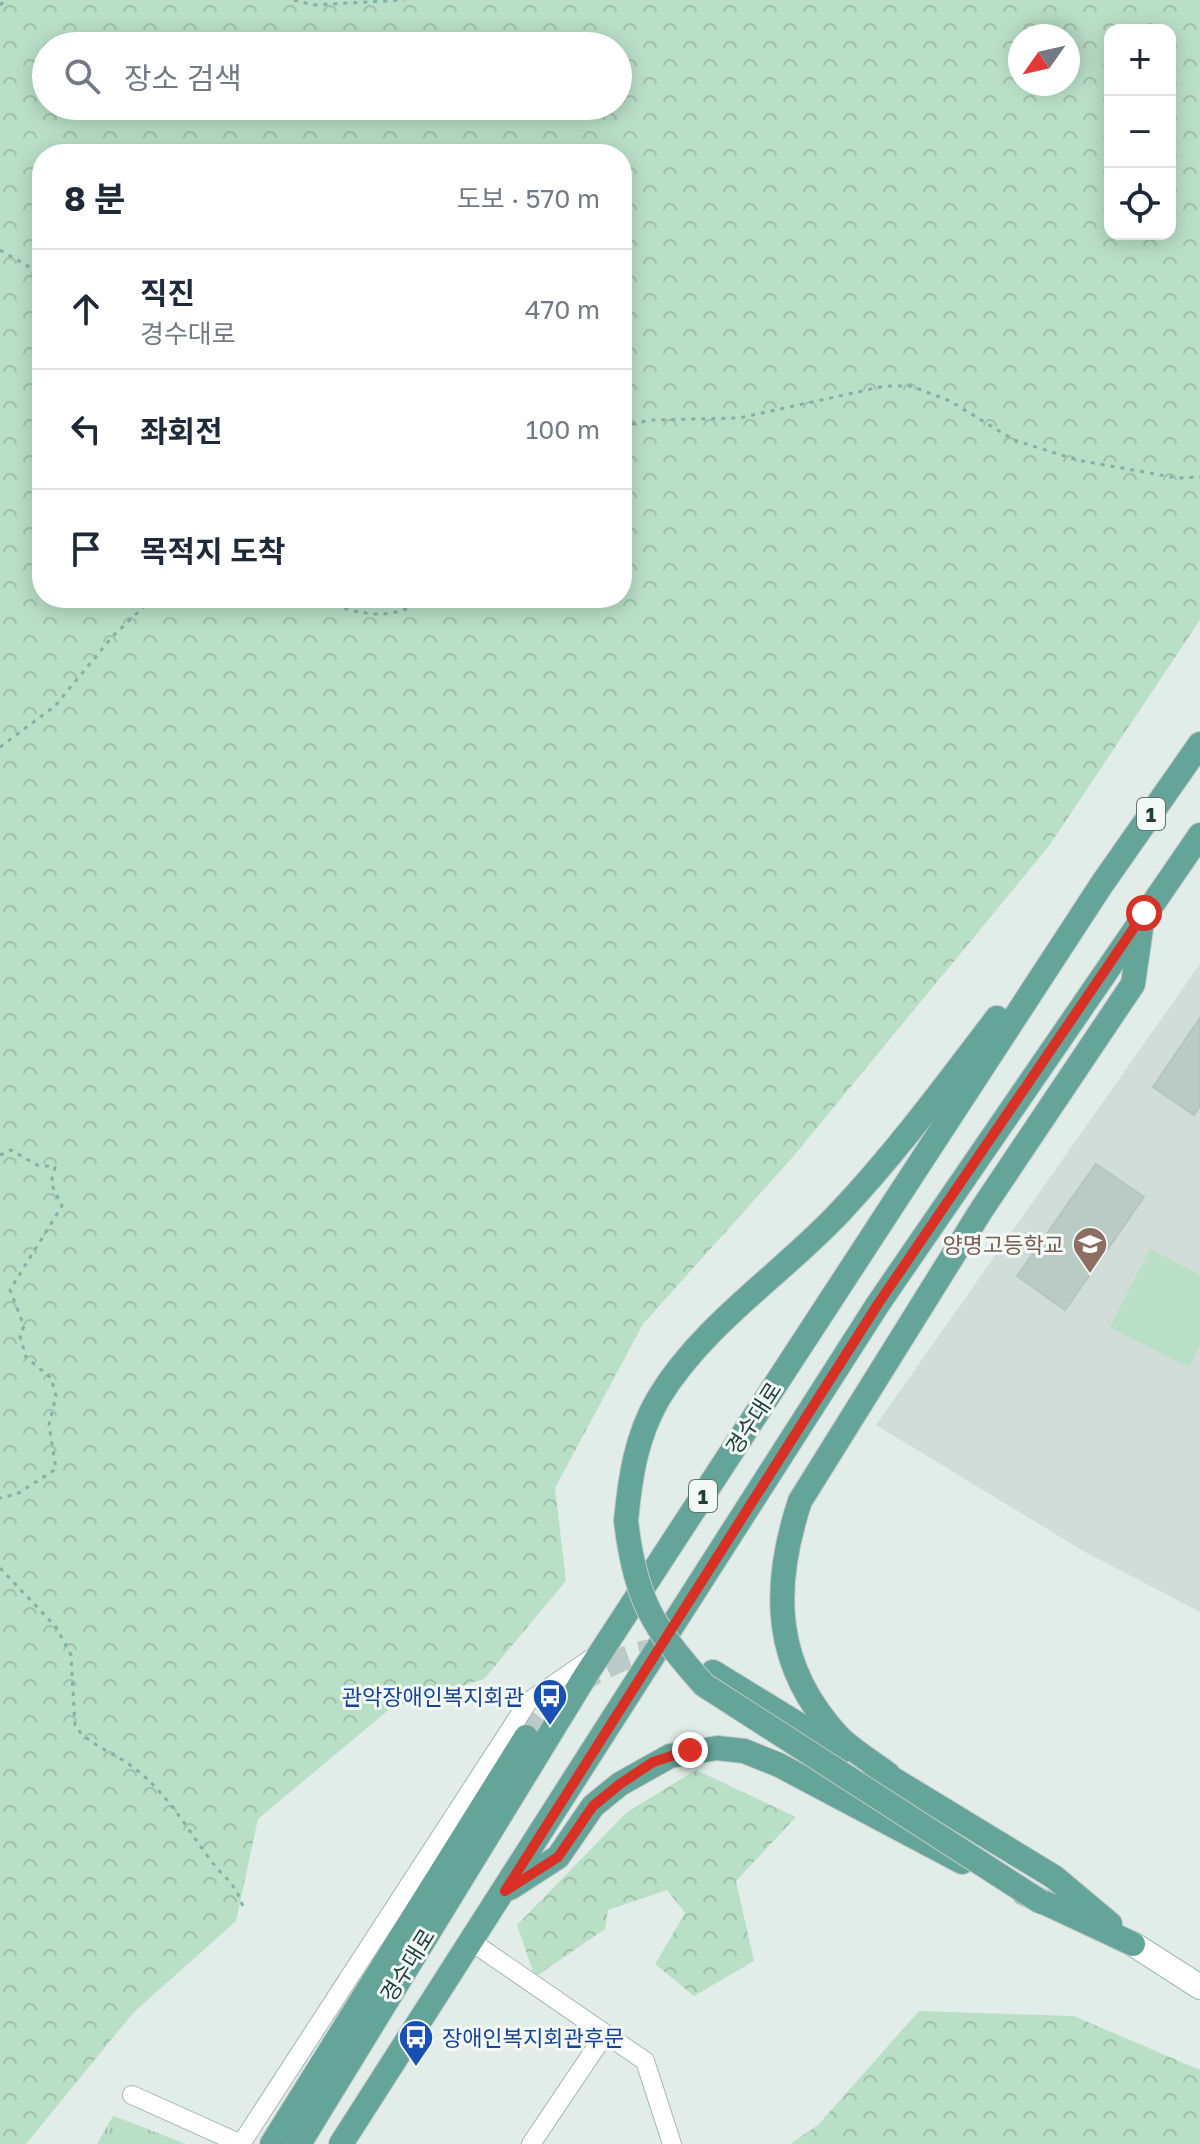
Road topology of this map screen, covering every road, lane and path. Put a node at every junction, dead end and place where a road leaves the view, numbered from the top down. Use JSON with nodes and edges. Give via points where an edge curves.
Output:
{"nodes":[{"id":1,"x":6,"y":0,"type":"edge"},
{"id":2,"x":294,"y":0,"type":"edge"},
{"id":3,"x":404,"y":0,"type":"edge"},
{"id":4,"x":0,"y":5,"type":"edge"},
{"id":5,"x":0,"y":250,"type":"edge"},
{"id":6,"x":32,"y":272,"type":"edge"},
{"id":7,"x":632,"y":424,"type":"edge"},
{"id":8,"x":1200,"y":477,"type":"edge"},
{"id":9,"x":142,"y":608,"type":"edge"},
{"id":10,"x":351,"y":608,"type":"edge"},
{"id":11,"x":408,"y":608,"type":"edge"},
{"id":12,"x":1200,"y":744,"type":"edge"},
{"id":13,"x":0,"y":747,"type":"edge"},
{"id":14,"x":1200,"y":835,"type":"edge"},
{"id":15,"x":1102,"y":884,"type":"junction"},
{"id":16,"x":1144,"y":913,"type":"junction"},
{"id":17,"x":0,"y":1155,"type":"edge"},
{"id":18,"x":0,"y":1498,"type":"edge"},
{"id":19,"x":0,"y":1568,"type":"edge"},
{"id":20,"x":601,"y":1652,"type":"junction"},
{"id":21,"x":713,"y":1672,"type":"dead end"},
{"id":22,"x":526,"y":1737,"type":"tunnel mouth"},
{"id":23,"x":888,"y":1774,"type":"junction"},
{"id":24,"x":505,"y":1891,"type":"junction"},
{"id":25,"x":1041,"y":1902,"type":"junction"},
{"id":26,"x":243,"y":1907,"type":"dead end"},
{"id":27,"x":472,"y":1942,"type":"junction"},
{"id":28,"x":1133,"y":1944,"type":"junction"},
{"id":29,"x":1200,"y":1987,"type":"edge"},
{"id":30,"x":605,"y":2034,"type":"junction"},
{"id":31,"x":132,"y":2095,"type":"dead end"},
{"id":32,"x":315,"y":2114,"type":"junction"},
{"id":33,"x":343,"y":2143,"type":"edge"},
{"id":34,"x":241,"y":2144,"type":"edge"},
{"id":35,"x":274,"y":2144,"type":"edge"},
{"id":36,"x":299,"y":2144,"type":"edge"},
{"id":37,"x":531,"y":2144,"type":"edge"},
{"id":38,"x":672,"y":2144,"type":"edge"}],
"edges":[{"from":1,"to":4,"type":"path"},
{"from":2,"to":3,"type":"path","via":[[313,5]]},
{"from":5,"to":6,"type":"path"},
{"from":7,"to":8,"type":"path","via":[[739,418],[885,386],[911,386],[950,401],[1014,440],[1077,460],[1177,478]]},
{"from":9,"to":13,"type":"path","via":[[55,706]]},
{"from":10,"to":11,"type":"path","via":[[382,617]]},
{"from":12,"to":15,"type":"main road","name":"경수대로","number":"1"},
{"from":14,"to":16,"type":"main road","name":"경수대로","number":"1"},
{"from":15,"to":20,"type":"main road","name":"경수대로","number":"1"},
{"from":15,"to":25,"type":"main road","bridge":true,"via":[[912,1133],[838,1215],[709,1337],[658,1399],[630,1477],[626,1521],[642,1601],[667,1644],[704,1685]]},
{"from":16,"to":23,"type":"main road","via":[[1133,984],[982,1209],[816,1474],[787,1539],[781,1612],[799,1681],[841,1739]]},
{"from":16,"to":24,"type":"main road","name":"경수대로","number":"1","via":[[878,1304]]},
{"from":17,"to":18,"type":"path","via":[[11,1150],[37,1165],[55,1167],[51,1183],[62,1206],[10,1290],[24,1326],[20,1336],[26,1357],[51,1378],[56,1396],[49,1425],[56,1469],[17,1494]]},
{"from":19,"to":26,"type":"path","via":[[56,1627],[71,1655],[75,1726],[170,1799],[211,1862],[236,1886]]},
{"from":20,"to":32,"type":"main road","name":"경수대로","number":"1"},
{"from":20,"to":34,"type":"street","via":[[528,1702]]},
{"from":21,"to":23,"type":"main road","via":[[833,1747]]},
{"from":22,"to":35,"type":"main road"},
{"from":23,"to":28,"type":"main road","via":[[1054,1877]]},
{"from":24,"to":25,"type":"main road","bridge":true,"via":[[558,1857],[593,1806],[653,1762],[690,1750],[744,1751]]},
{"from":24,"to":27,"type":"main road","name":"경수대로","number":"1"},
{"from":25,"to":28,"type":"main road"},
{"from":27,"to":30,"type":"street"},
{"from":27,"to":33,"type":"main road","name":"경수대로","number":"1"},
{"from":28,"to":29,"type":"street"},
{"from":30,"to":37,"type":"street"},
{"from":30,"to":38,"type":"street","via":[[645,2061]]},
{"from":31,"to":34,"type":"street"},
{"from":32,"to":35,"type":"main road"},
{"from":32,"to":36,"type":"main road","name":"경수대로","number":"1"}]}
